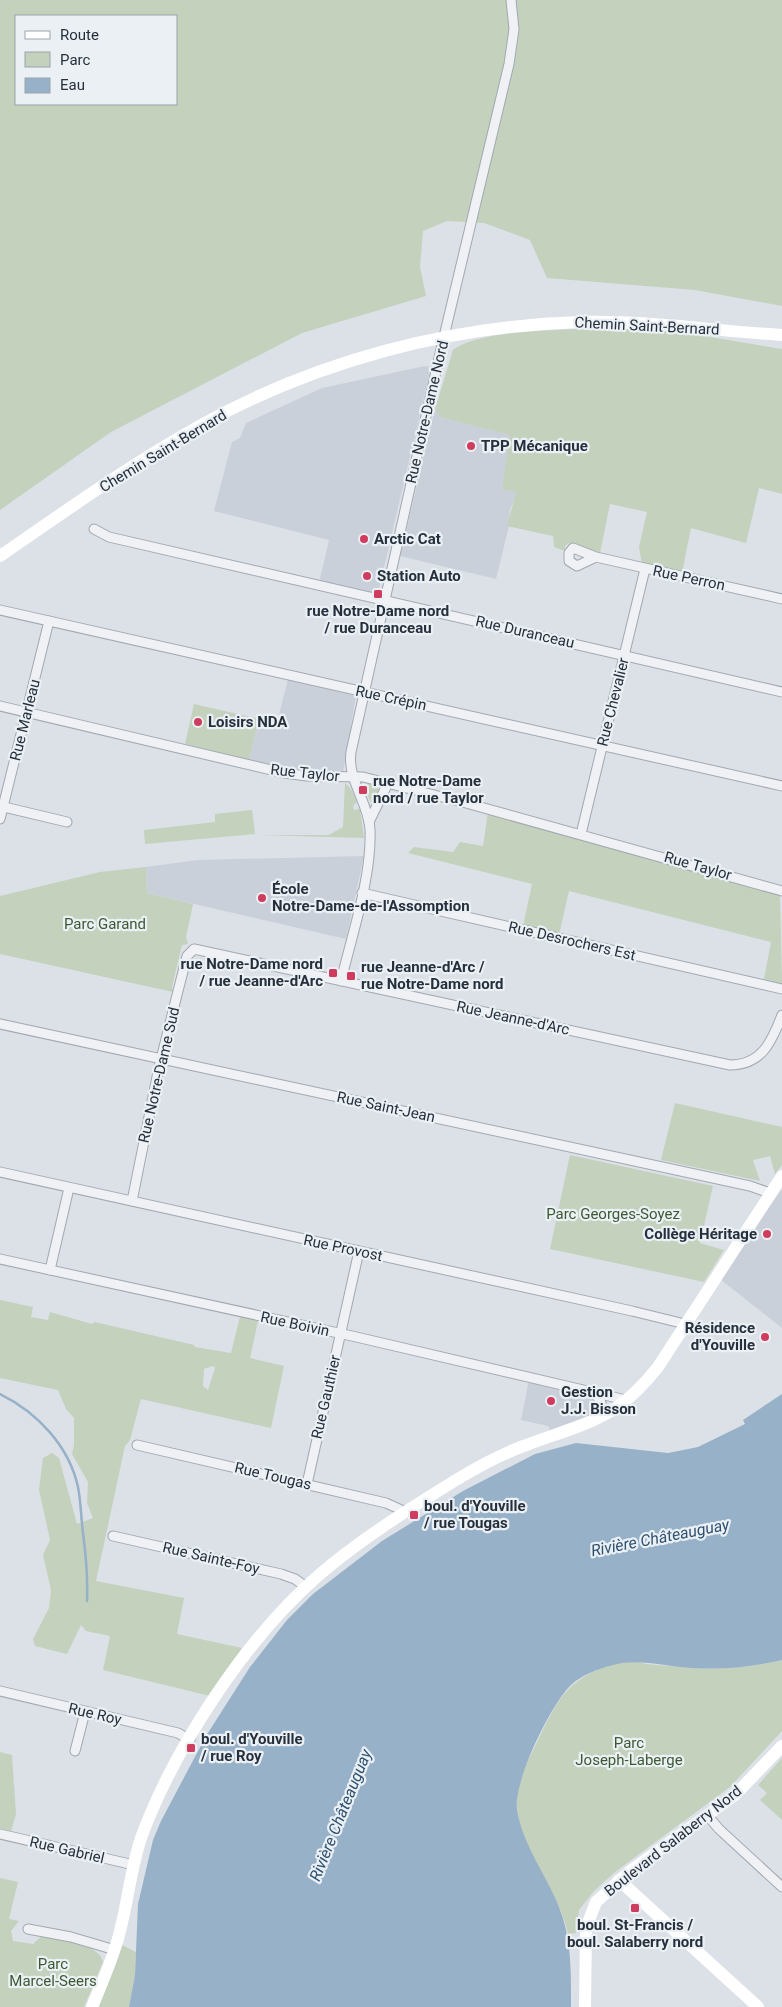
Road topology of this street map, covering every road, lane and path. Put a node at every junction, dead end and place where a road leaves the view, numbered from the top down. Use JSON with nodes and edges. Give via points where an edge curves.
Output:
{"nodes":[{"id":1,"x":511,"y":0,"type":"edge"},
{"id":2,"x":750,"y":333,"type":"junction"},
{"id":3,"x":782,"y":335,"type":"edge"},
{"id":4,"x":444,"y":338,"type":"junction"},
{"id":5,"x":782,"y":341,"type":"edge"},
{"id":6,"x":94,"y":528,"type":"dead end"},
{"id":7,"x":0,"y":556,"type":"edge"},
{"id":8,"x":596,"y":557,"type":"dead end"},
{"id":9,"x":645,"y":569,"type":"junction"},
{"id":10,"x":782,"y":599,"type":"edge"},
{"id":11,"x":385,"y":601,"type":"junction"},
{"id":12,"x":0,"y":610,"type":"edge"},
{"id":13,"x":49,"y":621,"type":"junction"},
{"id":14,"x":624,"y":656,"type":"junction"},
{"id":15,"x":364,"y":692,"type":"junction"},
{"id":16,"x":782,"y":692,"type":"edge"},
{"id":17,"x":0,"y":706,"type":"edge"},
{"id":18,"x":26,"y":713,"type":"junction"},
{"id":19,"x":603,"y":746,"type":"junction"},
{"id":20,"x":353,"y":777,"type":"junction"},
{"id":21,"x":388,"y":783,"type":"junction"},
{"id":22,"x":782,"y":786,"type":"edge"},
{"id":23,"x":2,"y":807,"type":"edge"},
{"id":24,"x":0,"y":819,"type":"edge"},
{"id":25,"x":67,"y":822,"type":"dead end"},
{"id":26,"x":369,"y":822,"type":"junction"},
{"id":27,"x":581,"y":834,"type":"junction"},
{"id":28,"x":782,"y":890,"type":"edge"},
{"id":29,"x":362,"y":893,"type":"junction"},
{"id":30,"x":191,"y":951,"type":"joint"},
{"id":31,"x":341,"y":981,"type":"junction"},
{"id":32,"x":782,"y":989,"type":"edge"},
{"id":33,"x":782,"y":1016,"type":"edge"},
{"id":34,"x":0,"y":1024,"type":"edge"},
{"id":35,"x":161,"y":1059,"type":"junction"},
{"id":36,"x":0,"y":1172,"type":"edge"},
{"id":37,"x":782,"y":1176,"type":"edge"},
{"id":38,"x":69,"y":1188,"type":"junction"},
{"id":39,"x":770,"y":1193,"type":"junction"},
{"id":40,"x":132,"y":1201,"type":"junction"},
{"id":41,"x":358,"y":1251,"type":"junction"},
{"id":42,"x":0,"y":1259,"type":"edge"},
{"id":43,"x":50,"y":1270,"type":"junction"},
{"id":44,"x":685,"y":1324,"type":"junction"},
{"id":45,"x":340,"y":1334,"type":"junction"},
{"id":46,"x":589,"y":1390,"type":"junction"},
{"id":47,"x":626,"y":1400,"type":"junction"},
{"id":48,"x":604,"y":1415,"type":"junction"},
{"id":49,"x":137,"y":1445,"type":"dead end"},
{"id":50,"x":307,"y":1484,"type":"junction"},
{"id":51,"x":406,"y":1512,"type":"junction"},
{"id":52,"x":113,"y":1536,"type":"dead end"},
{"id":53,"x":306,"y":1587,"type":"junction"},
{"id":54,"x":0,"y":1691,"type":"edge"},
{"id":55,"x":84,"y":1712,"type":"junction"},
{"id":56,"x":190,"y":1740,"type":"junction"},
{"id":57,"x":782,"y":1746,"type":"edge"},
{"id":58,"x":75,"y":1751,"type":"dead end"},
{"id":59,"x":707,"y":1816,"type":"junction"},
{"id":60,"x":0,"y":1834,"type":"edge"},
{"id":61,"x":134,"y":1865,"type":"junction"},
{"id":62,"x":620,"y":1880,"type":"junction"},
{"id":63,"x":782,"y":1887,"type":"edge"},
{"id":64,"x":28,"y":1929,"type":"dead end"},
{"id":65,"x":115,"y":1950,"type":"junction"},
{"id":66,"x":92,"y":2007,"type":"edge"},
{"id":67,"x":584,"y":2007,"type":"edge"},
{"id":68,"x":758,"y":2007,"type":"edge"}],
"edges":[{"from":1,"to":4,"type":"street","name":"Rue Notre-Dame Nord","via":[[512,50]]},
{"from":2,"to":3,"type":"street","name":"Chemin Saint-Bernard"},
{"from":2,"to":4,"type":"street","name":"Chemin Saint-Bernard","via":[[694,326],[582,322],[519,326]]},
{"from":2,"to":5,"type":"street","name":"Chemin Saint-Bernard"},
{"from":4,"to":7,"type":"street","name":"Chemin Saint-Bernard","via":[[335,366],[219,415],[144,459]]},
{"from":4,"to":11,"type":"street","name":"Rue Notre-Dame Nord"},
{"from":6,"to":11,"type":"street","name":"Rue Duranceau","via":[[109,537]]},
{"from":8,"to":9,"type":"street","name":"Rue Perron"},
{"from":9,"to":10,"type":"street","name":"Rue Perron"},
{"from":9,"to":14,"type":"street","name":"Rue Chevalier"},
{"from":11,"to":14,"type":"street","name":"Rue Duranceau"},
{"from":11,"to":15,"type":"street","name":"Rue Notre-Dame Nord"},
{"from":12,"to":13,"type":"street","name":"Rue Crépin"},
{"from":13,"to":15,"type":"street","name":"Rue Crépin"},
{"from":13,"to":18,"type":"street","name":"Rue Marleau"},
{"from":14,"to":16,"type":"street","name":"Rue Duranceau"},
{"from":14,"to":19,"type":"street","name":"Rue Chevalier"},
{"from":15,"to":19,"type":"street","name":"Rue Crépin"},
{"from":15,"to":20,"type":"street","name":"Rue Notre-Dame Nord","via":[[349,764]]},
{"from":17,"to":18,"type":"street","name":"Rue Taylor"},
{"from":18,"to":20,"type":"street","name":"Rue Taylor","via":[[284,773]]},
{"from":18,"to":23,"type":"street","name":"Rue Marleau"},
{"from":19,"to":22,"type":"street","name":"Rue Crépin"},
{"from":19,"to":27,"type":"street","name":"Rue Chevalier"},
{"from":20,"to":21,"type":"street","name":"Rue Taylor"},
{"from":20,"to":26,"type":"street","name":"Rue Notre-Dame Nord"},
{"from":21,"to":26,"type":"street","name":"Rue Notre-Dame Nord"},
{"from":21,"to":27,"type":"street","name":"Rue Taylor"},
{"from":23,"to":24,"type":"street","name":"Rue Marleau"},
{"from":23,"to":25,"type":"street"},
{"from":26,"to":29,"type":"street","name":"Rue Notre-Dame Nord"},
{"from":27,"to":28,"type":"street","name":"Rue Taylor"},
{"from":29,"to":31,"type":"street","name":"Rue Notre-Dame Nord"},
{"from":29,"to":32,"type":"street","name":"Rue Desrochers Est"},
{"from":30,"to":31,"type":"street","name":"Rue Jeanne-d'Arc","via":[[202,950]]},
{"from":30,"to":35,"type":"street","name":"Rue Notre-Dame Sud"},
{"from":31,"to":33,"type":"street","name":"Rue Jeanne-d'Arc","via":[[730,1065],[748,1062],[763,1054]]},
{"from":34,"to":35,"type":"street","name":"Rue Saint-Jean"},
{"from":35,"to":39,"type":"street","name":"Rue Saint-Jean","via":[[750,1186]]},
{"from":35,"to":40,"type":"street","name":"Rue Notre-Dame Sud"},
{"from":36,"to":38,"type":"street","name":"Rue Provost"},
{"from":37,"to":39,"type":"street"},
{"from":38,"to":40,"type":"street","name":"Rue Provost"},
{"from":38,"to":43,"type":"street"},
{"from":39,"to":44,"type":"street"},
{"from":40,"to":41,"type":"street","name":"Rue Provost"},
{"from":41,"to":44,"type":"street","name":"Rue Provost"},
{"from":41,"to":45,"type":"street","name":"Rue Gauthier"},
{"from":42,"to":43,"type":"street","name":"Rue Boivin"},
{"from":43,"to":45,"type":"street","name":"Rue Boivin"},
{"from":44,"to":47,"type":"street","via":[[658,1367]]},
{"from":45,"to":46,"type":"street","name":"Rue Boivin"},
{"from":45,"to":50,"type":"street","name":"Rue Gauthier"},
{"from":46,"to":47,"type":"street","name":"Rue Boivin"},
{"from":46,"to":48,"type":"street","via":[[600,1399]]},
{"from":47,"to":48,"type":"street"},
{"from":48,"to":51,"type":"street","via":[[505,1454],[464,1475]]},
{"from":49,"to":50,"type":"street","name":"Rue Tougas"},
{"from":50,"to":51,"type":"street","name":"Rue Tougas","via":[[386,1503]]},
{"from":51,"to":53,"type":"street","via":[[356,1545]]},
{"from":52,"to":53,"type":"street","name":"Rue Sainte-Foy","via":[[281,1574]]},
{"from":53,"to":56,"type":"street","via":[[273,1620],[246,1654]]},
{"from":54,"to":55,"type":"street","name":"Rue Roy"},
{"from":55,"to":56,"type":"street","name":"Rue Roy","via":[[178,1734]]},
{"from":55,"to":58,"type":"street"},
{"from":56,"to":61,"type":"street","via":[[153,1809]]},
{"from":57,"to":59,"type":"street","name":"Boulevard Salaberry Nord","via":[[744,1787]]},
{"from":59,"to":62,"type":"street","name":"Boulevard Salaberry Nord"},
{"from":59,"to":63,"type":"street"},
{"from":60,"to":61,"type":"street","name":"Rue Gabriel"},
{"from":61,"to":65,"type":"street"},
{"from":62,"to":67,"type":"street","name":"Boulevard Salaberry Nord","via":[[596,1902],[587,1923]]},
{"from":62,"to":68,"type":"street"},
{"from":64,"to":65,"type":"street"},
{"from":65,"to":66,"type":"street"}]}
